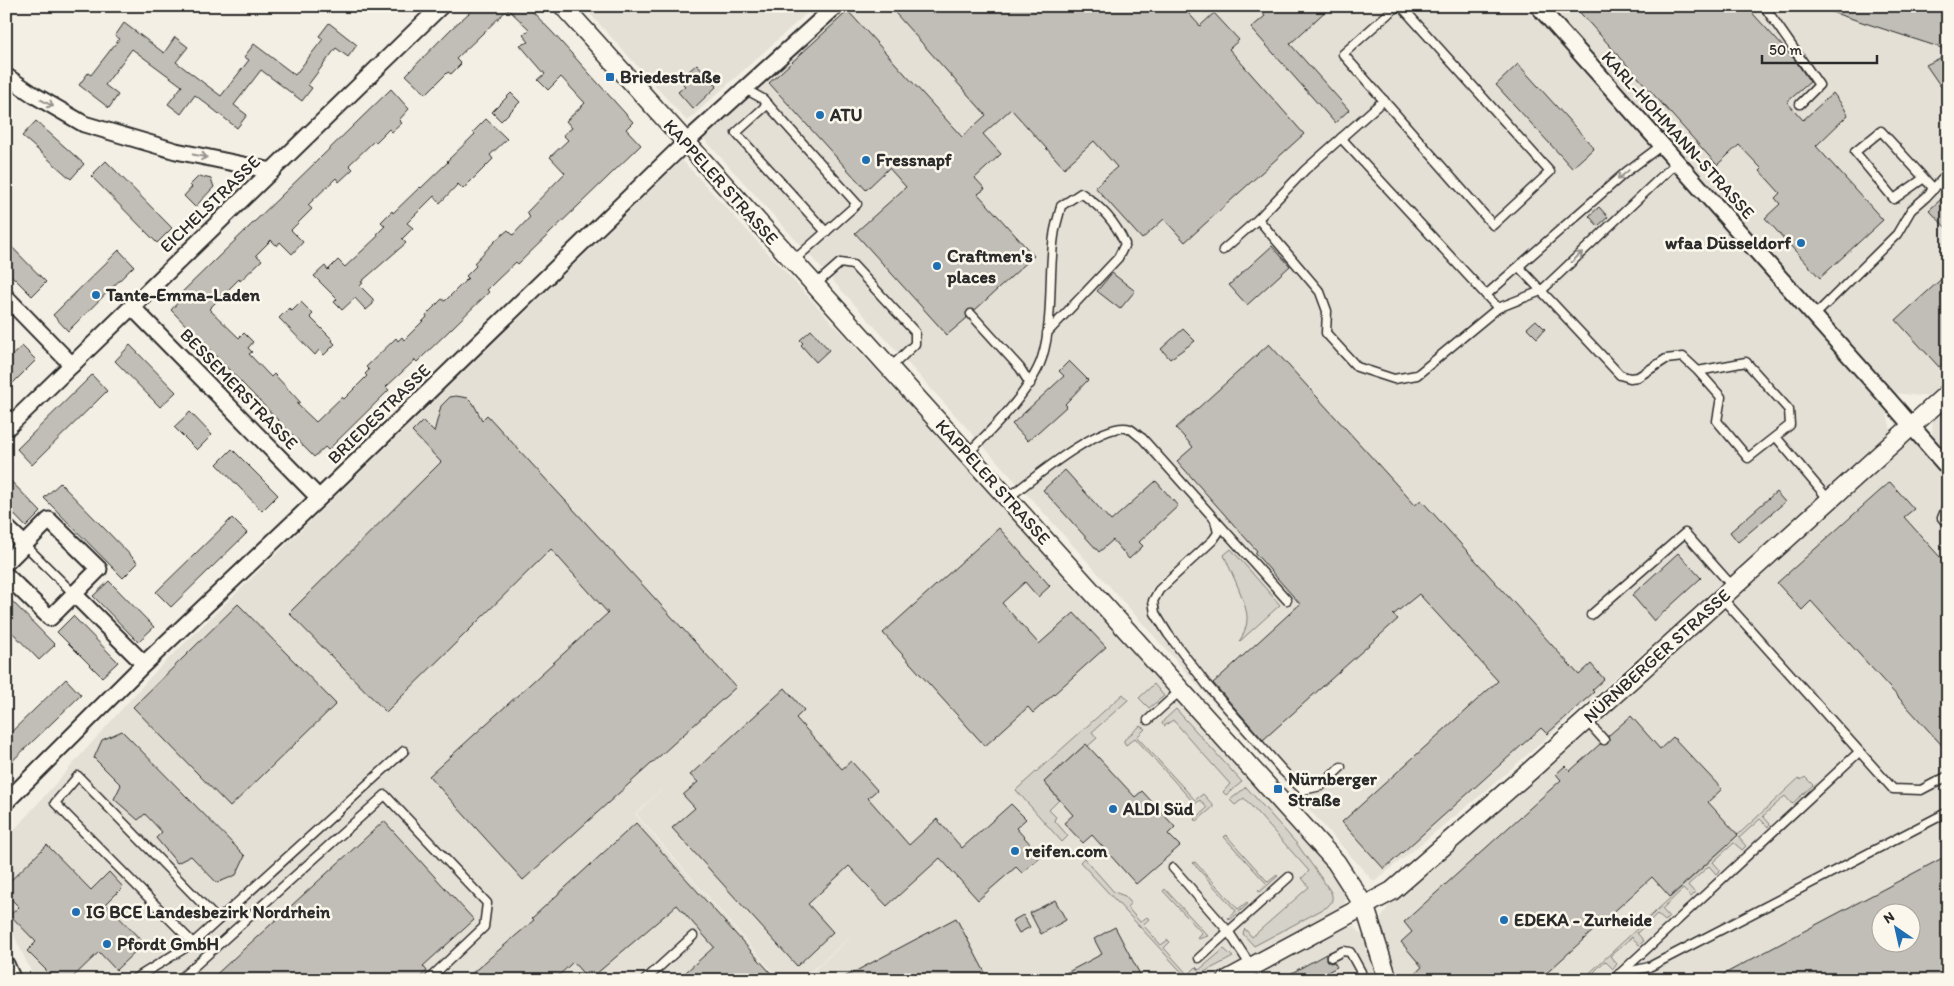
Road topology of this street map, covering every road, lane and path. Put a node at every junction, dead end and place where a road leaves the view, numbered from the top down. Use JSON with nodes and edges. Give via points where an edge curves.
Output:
{"nodes":[{"id":1,"x":441,"y":6,"type":"edge"},
{"id":2,"x":836,"y":6,"type":"edge"},
{"id":3,"x":1397,"y":6,"type":"edge"},
{"id":4,"x":1401,"y":6,"type":"edge"},
{"id":5,"x":1538,"y":6,"type":"edge"},
{"id":6,"x":1764,"y":6,"type":"edge"},
{"id":7,"x":568,"y":8,"type":"edge"},
{"id":8,"x":6,"y":76,"type":"edge"},
{"id":9,"x":745,"y":90,"type":"junction"},
{"id":10,"x":1384,"y":100,"type":"junction"},
{"id":11,"x":768,"y":104,"type":"junction"},
{"id":12,"x":1800,"y":104,"type":"dead end"},
{"id":13,"x":1341,"y":138,"type":"junction"},
{"id":14,"x":685,"y":143,"type":"junction"},
{"id":15,"x":1662,"y":145,"type":"junction"},
{"id":16,"x":1677,"y":162,"type":"junction"},
{"id":17,"x":272,"y":171,"type":"junction"},
{"id":18,"x":1948,"y":173,"type":"edge"},
{"id":19,"x":1924,"y":178,"type":"junction"},
{"id":20,"x":1934,"y":189,"type":"junction"},
{"id":21,"x":1258,"y":219,"type":"junction"},
{"id":22,"x":826,"y":232,"type":"junction"},
{"id":23,"x":1223,"y":250,"type":"dead end"},
{"id":24,"x":793,"y":261,"type":"junction"},
{"id":25,"x":1519,"y":267,"type":"junction"},
{"id":26,"x":815,"y":285,"type":"junction"},
{"id":27,"x":1541,"y":291,"type":"junction"},
{"id":28,"x":1486,"y":295,"type":"junction"},
{"id":29,"x":6,"y":297,"type":"edge"},
{"id":30,"x":132,"y":307,"type":"junction"},
{"id":31,"x":1498,"y":308,"type":"junction"},
{"id":32,"x":971,"y":314,"type":"dead end"},
{"id":33,"x":1814,"y":316,"type":"junction"},
{"id":34,"x":1047,"y":333,"type":"junction"},
{"id":35,"x":72,"y":365,"type":"junction"},
{"id":36,"x":890,"y":368,"type":"junction"},
{"id":37,"x":1698,"y":371,"type":"junction"},
{"id":38,"x":1030,"y":384,"type":"junction"},
{"id":39,"x":1948,"y":393,"type":"edge"},
{"id":40,"x":1911,"y":426,"type":"junction"},
{"id":41,"x":6,"y":429,"type":"edge"},
{"id":42,"x":1776,"y":437,"type":"junction"},
{"id":43,"x":968,"y":454,"type":"junction"},
{"id":44,"x":1948,"y":468,"type":"edge"},
{"id":45,"x":319,"y":498,"type":"junction"},
{"id":46,"x":1008,"y":498,"type":"junction"},
{"id":47,"x":1829,"y":500,"type":"junction"},
{"id":48,"x":1948,"y":503,"type":"edge"},
{"id":49,"x":1216,"y":520,"type":"junction"},
{"id":50,"x":1948,"y":525,"type":"edge"},
{"id":51,"x":6,"y":526,"type":"edge"},
{"id":52,"x":25,"y":545,"type":"junction"},
{"id":53,"x":6,"y":563,"type":"edge"},
{"id":54,"x":6,"y":575,"type":"edge"},
{"id":55,"x":1728,"y":593,"type":"junction"},
{"id":56,"x":74,"y":594,"type":"junction"},
{"id":57,"x":1287,"y":600,"type":"dead end"},
{"id":58,"x":1591,"y":615,"type":"dead end"},
{"id":59,"x":144,"y":664,"type":"junction"},
{"id":60,"x":1181,"y":690,"type":"junction"},
{"id":61,"x":1148,"y":720,"type":"dead end"},
{"id":62,"x":1586,"y":720,"type":"junction"},
{"id":63,"x":1604,"y":740,"type":"dead end"},
{"id":64,"x":404,"y":750,"type":"dead end"},
{"id":65,"x":1859,"y":752,"type":"junction"},
{"id":66,"x":1341,"y":767,"type":"dead end"},
{"id":67,"x":1948,"y":776,"type":"edge"},
{"id":68,"x":6,"y":802,"type":"edge"},
{"id":69,"x":1948,"y":812,"type":"edge"},
{"id":70,"x":1173,"y":868,"type":"dead end"},
{"id":71,"x":1288,"y":877,"type":"dead end"},
{"id":72,"x":1365,"y":907,"type":"junction"},
{"id":73,"x":218,"y":920,"type":"junction"},
{"id":74,"x":1228,"y":932,"type":"junction"},
{"id":75,"x":693,"y":936,"type":"dead end"},
{"id":76,"x":193,"y":943,"type":"junction"},
{"id":77,"x":1331,"y":957,"type":"dead end"},
{"id":78,"x":1199,"y":958,"type":"dead end"},
{"id":79,"x":6,"y":964,"type":"edge"},
{"id":80,"x":1251,"y":966,"type":"junction"},
{"id":81,"x":1616,"y":977,"type":"edge"},
{"id":82,"x":13,"y":980,"type":"edge"},
{"id":83,"x":133,"y":980,"type":"edge"},
{"id":84,"x":179,"y":980,"type":"edge"},
{"id":85,"x":428,"y":980,"type":"edge"},
{"id":86,"x":645,"y":980,"type":"edge"},
{"id":87,"x":1227,"y":980,"type":"edge"},
{"id":88,"x":1361,"y":980,"type":"edge"},
{"id":89,"x":1388,"y":980,"type":"edge"}],
"edges":[{"from":1,"to":17,"type":"street","name":"EICHELSTRASSE"},
{"from":2,"to":9,"type":"street","name":"BRIEDESTRASSE"},
{"from":3,"to":10,"type":"lane","via":[[1343,54]]},
{"from":4,"to":10,"type":"lane","via":[[1550,172],[1493,225]]},
{"from":5,"to":15,"type":"street","name":"KARL-HOHMANN-STRASSE"},
{"from":6,"to":12,"type":"lane","via":[[1819,85]]},
{"from":7,"to":14,"type":"street","name":"KAPPELER STRASSE"},
{"from":8,"to":17,"type":"street","one_way":true,"via":[[84,124],[176,150]]},
{"from":9,"to":11,"type":"lane"},
{"from":9,"to":14,"type":"street","name":"BRIEDESTRASSE"},
{"from":10,"to":13,"type":"lane"},
{"from":11,"to":22,"type":"lane","via":[[857,204]]},
{"from":11,"to":22,"type":"lane","via":[[736,132]]},
{"from":13,"to":21,"type":"lane"},
{"from":13,"to":28,"type":"lane"},
{"from":14,"to":24,"type":"street","name":"KAPPELER STRASSE"},
{"from":14,"to":45,"type":"street","name":"BRIEDESTRASSE"},
{"from":15,"to":16,"type":"street","name":"KARL-HOHMANN-STRASSE"},
{"from":15,"to":25,"type":"lane","one_way":true,"via":[[1626,172]]},
{"from":27,"to":16,"type":"lane","one_way":true},
{"from":16,"to":33,"type":"street","name":"KARL-HOHMANN-STRASSE"},
{"from":17,"to":30,"type":"street","name":"EICHELSTRASSE"},
{"from":18,"to":20,"type":"lane"},
{"from":19,"to":19,"type":"lane","via":[[1881,131],[1855,152],[1894,199]]},
{"from":19,"to":20,"type":"lane"},
{"from":20,"to":33,"type":"lane","via":[[1911,210],[1897,234]]},
{"from":21,"to":23,"type":"lane"},
{"from":21,"to":31,"type":"lane","via":[[1320,292],[1327,311],[1326,333],[1357,367],[1394,379],[1417,375]]},
{"from":22,"to":24,"type":"lane"},
{"from":24,"to":26,"type":"street","name":"KAPPELER STRASSE"},
{"from":25,"to":27,"type":"lane"},
{"from":25,"to":28,"type":"lane"},
{"from":26,"to":36,"type":"street","name":"KAPPELER STRASSE"},
{"from":26,"to":36,"type":"lane","via":[[840,263],[853,265],[915,332],[915,344]]},
{"from":27,"to":31,"type":"lane"},
{"from":27,"to":37,"type":"lane","via":[[1620,375],[1638,377],[1666,358],[1683,357]]},
{"from":28,"to":31,"type":"lane"},
{"from":29,"to":35,"type":"street"},
{"from":30,"to":35,"type":"street","name":"EICHELSTRASSE"},
{"from":30,"to":45,"type":"street","name":"BESSEMERSTRASSE"},
{"from":32,"to":38,"type":"lane","via":[[1020,368]]},
{"from":33,"to":40,"type":"street","name":"KARL-HOHMANN-STRASSE"},
{"from":34,"to":34,"type":"lane","via":[[1054,235],[1061,206],[1081,193],[1100,206],[1118,227],[1125,244],[1118,258]]},
{"from":34,"to":38,"type":"lane","via":[[1042,358]]},
{"from":35,"to":41,"type":"street","name":"EICHELSTRASSE"},
{"from":36,"to":43,"type":"street","name":"KAPPELER STRASSE"},
{"from":37,"to":42,"type":"lane","via":[[1721,397],[1717,421],[1748,458]]},
{"from":37,"to":42,"type":"lane","via":[[1746,362],[1789,410],[1790,425]]},
{"from":38,"to":43,"type":"lane"},
{"from":39,"to":40,"type":"street","name":"NÜRNBERGER STRASSE"},
{"from":40,"to":44,"type":"street","name":"KARL-HOHMANN-STRASSE"},
{"from":40,"to":47,"type":"street","name":"NÜRNBERGER STRASSE"},
{"from":42,"to":47,"type":"lane"},
{"from":43,"to":46,"type":"street","name":"KAPPELER STRASSE"},
{"from":45,"to":59,"type":"street","name":"BRIEDESTRASSE"},
{"from":46,"to":49,"type":"lane","via":[[1080,445],[1112,429],[1129,429],[1142,438]]},
{"from":46,"to":60,"type":"street","name":"KAPPELER STRASSE"},
{"from":47,"to":55,"type":"street","name":"NÜRNBERGER STRASSE"},
{"from":48,"to":50,"type":"lane","via":[[1942,518]]},
{"from":49,"to":57,"type":"lane"},
{"from":49,"to":66,"type":"lane","via":[[1218,533],[1213,540],[1159,590],[1153,601],[1155,614],[1207,685],[1302,790],[1321,786]]},
{"from":51,"to":52,"type":"street"},
{"from":52,"to":53,"type":"street"},
{"from":52,"to":56,"type":"lane"},
{"from":52,"to":56,"type":"street","via":[[49,520],[92,562],[99,569]]},
{"from":54,"to":56,"type":"street","via":[[50,618]]},
{"from":55,"to":58,"type":"lane","via":[[1685,533]]},
{"from":55,"to":62,"type":"street","name":"NÜRNBERGER STRASSE"},
{"from":55,"to":65,"type":"lane"},
{"from":56,"to":59,"type":"street"},
{"from":59,"to":68,"type":"street","name":"BRIEDESTRASSE"},
{"from":60,"to":61,"type":"lane"},
{"from":60,"to":72,"type":"street","name":"KAPPELER STRASSE","via":[[1336,862]]},
{"from":62,"to":63,"type":"lane"},
{"from":62,"to":72,"type":"street","name":"NÜRNBERGER STRASSE","via":[[1392,891]]},
{"from":64,"to":73,"type":"lane"},
{"from":65,"to":67,"type":"lane","via":[[1893,788],[1921,790]]},
{"from":65,"to":81,"type":"lane"},
{"from":69,"to":81,"type":"lane","via":[[1649,967]]},
{"from":70,"to":74,"type":"lane"},
{"from":71,"to":74,"type":"lane"},
{"from":72,"to":80,"type":"street","name":"NÜRNBERGER STRASSE"},
{"from":72,"to":89,"type":"street","name":"KAPPELER STRASSE"},
{"from":73,"to":76,"type":"lane"},
{"from":73,"to":76,"type":"lane","via":[[78,776],[55,804]]},
{"from":74,"to":78,"type":"lane"},
{"from":74,"to":80,"type":"lane"},
{"from":75,"to":86,"type":"lane"},
{"from":76,"to":83,"type":"lane"},
{"from":77,"to":88,"type":"lane","via":[[1343,951],[1350,952],[1361,972]]},
{"from":79,"to":82,"type":"street"},
{"from":80,"to":87,"type":"street","name":"NÜRNBERGER STRASSE"},
{"from":84,"to":85,"type":"lane","via":[[386,795],[487,902],[484,928]]}]}
